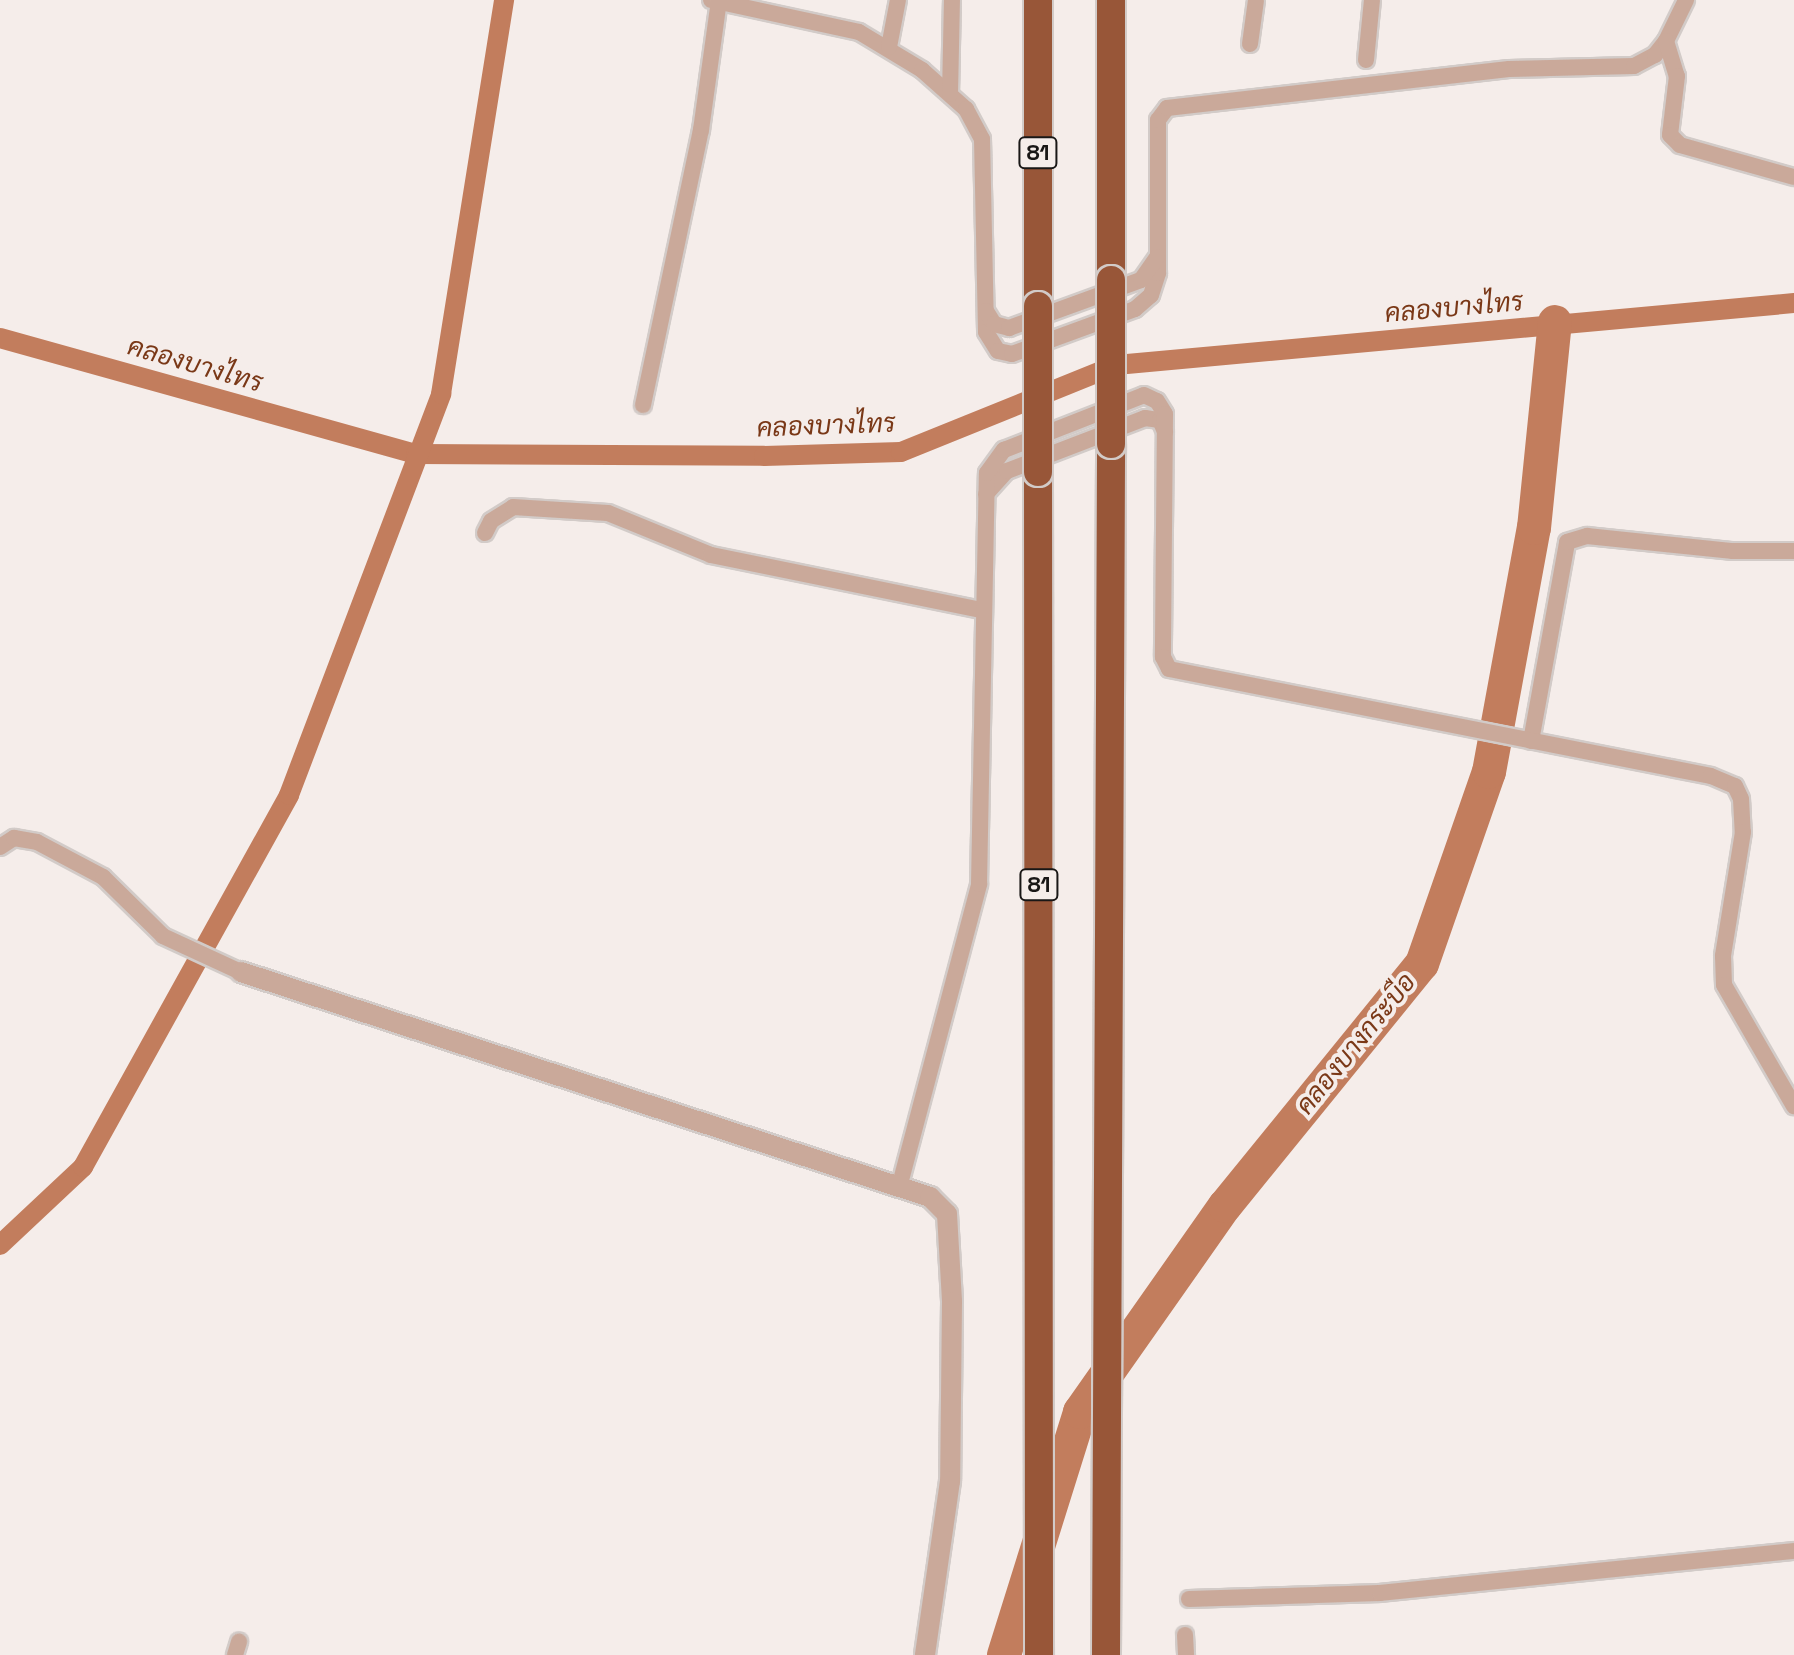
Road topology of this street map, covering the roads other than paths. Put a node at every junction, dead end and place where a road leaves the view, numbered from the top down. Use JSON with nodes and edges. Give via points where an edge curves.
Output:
{"nodes":[{"id":1,"x":716,"y":0,"type":"edge"},
{"id":2,"x":898,"y":0,"type":"edge"},
{"id":3,"x":952,"y":0,"type":"edge"},
{"id":4,"x":1038,"y":0,"type":"edge"},
{"id":5,"x":1111,"y":0,"type":"edge"},
{"id":6,"x":1256,"y":0,"type":"edge"},
{"id":7,"x":1372,"y":0,"type":"edge"},
{"id":8,"x":1686,"y":0,"type":"edge"},
{"id":9,"x":1666,"y":41,"type":"junction"},
{"id":10,"x":1250,"y":44,"type":"dead end"},
{"id":11,"x":889,"y":47,"type":"junction"},
{"id":12,"x":1366,"y":60,"type":"dead end"},
{"id":13,"x":950,"y":94,"type":"junction"},
{"id":14,"x":1794,"y":177,"type":"edge"},
{"id":15,"x":1158,"y":255,"type":"junction"},
{"id":16,"x":983,"y":305,"type":"junction"},
{"id":17,"x":643,"y":405,"type":"dead end"},
{"id":18,"x":1165,"y":432,"type":"junction"},
{"id":19,"x":984,"y":503,"type":"junction"},
{"id":20,"x":485,"y":533,"type":"dead end"},
{"id":21,"x":1794,"y":551,"type":"edge"},
{"id":22,"x":982,"y":610,"type":"junction"},
{"id":23,"x":1524,"y":739,"type":"junction"},
{"id":24,"x":0,"y":847,"type":"edge"},
{"id":25,"x":241,"y":972,"type":"joint"},
{"id":26,"x":1794,"y":1106,"type":"edge"},
{"id":27,"x":900,"y":1184,"type":"junction"},
{"id":28,"x":1794,"y":1551,"type":"edge"},
{"id":29,"x":1189,"y":1599,"type":"dead end"},
{"id":30,"x":1185,"y":1635,"type":"dead end"},
{"id":31,"x":1106,"y":1642,"type":"edge"},
{"id":32,"x":925,"y":1655,"type":"edge"},
{"id":33,"x":1039,"y":1655,"type":"edge"},
{"id":34,"x":1186,"y":1655,"type":"edge"}],
"edges":[{"from":1,"to":11,"type":"street","via":[[823,22]]},
{"from":1,"to":17,"type":"street","via":[[701,130]]},
{"from":2,"to":11,"type":"street"},
{"from":3,"to":13,"type":"street"},
{"from":4,"to":33,"type":"highway","number":"81","bridge":true},
{"from":5,"to":31,"type":"highway","bridge":true},
{"from":6,"to":10,"type":"street"},
{"from":7,"to":12,"type":"street"},
{"from":8,"to":9,"type":"street"},
{"from":9,"to":14,"type":"street","via":[[1677,76],[1670,135],[1680,145]]},
{"from":9,"to":15,"type":"street","via":[[1655,55],[1634,66],[1509,69],[1167,108],[1158,120]]},
{"from":11,"to":13,"type":"street"},
{"from":13,"to":16,"type":"street","via":[[974,118],[982,139]]},
{"from":15,"to":16,"type":"street","via":[[1141,280],[1009,328],[994,324]]},
{"from":15,"to":16,"type":"street","via":[[1156,281],[1141,305],[1019,353],[993,346]]},
{"from":18,"to":19,"type":"street","via":[[1160,420],[1145,418],[1021,465],[991,483]]},
{"from":18,"to":19,"type":"street","via":[[1162,406],[1151,397],[1136,396],[998,454],[987,473]]},
{"from":18,"to":23,"type":"street","via":[[1163,657],[1169,669]]},
{"from":19,"to":22,"type":"street"},
{"from":20,"to":22,"type":"street","via":[[491,521],[513,507],[608,513],[711,555]]},
{"from":21,"to":23,"type":"street","via":[[1733,551],[1587,536],[1567,542]]},
{"from":22,"to":27,"type":"street","via":[[979,884]]},
{"from":23,"to":26,"type":"street","via":[[1711,776],[1735,786],[1743,832],[1723,956],[1724,985]]},
{"from":24,"to":25,"type":"street","via":[[14,838],[37,842],[103,877],[163,936]]},
{"from":25,"to":27,"type":"street"},
{"from":27,"to":32,"type":"street","via":[[930,1197],[947,1214],[951,1237],[950,1481]]},
{"from":28,"to":29,"type":"street","via":[[1380,1593]]},
{"from":30,"to":34,"type":"street"}]}
